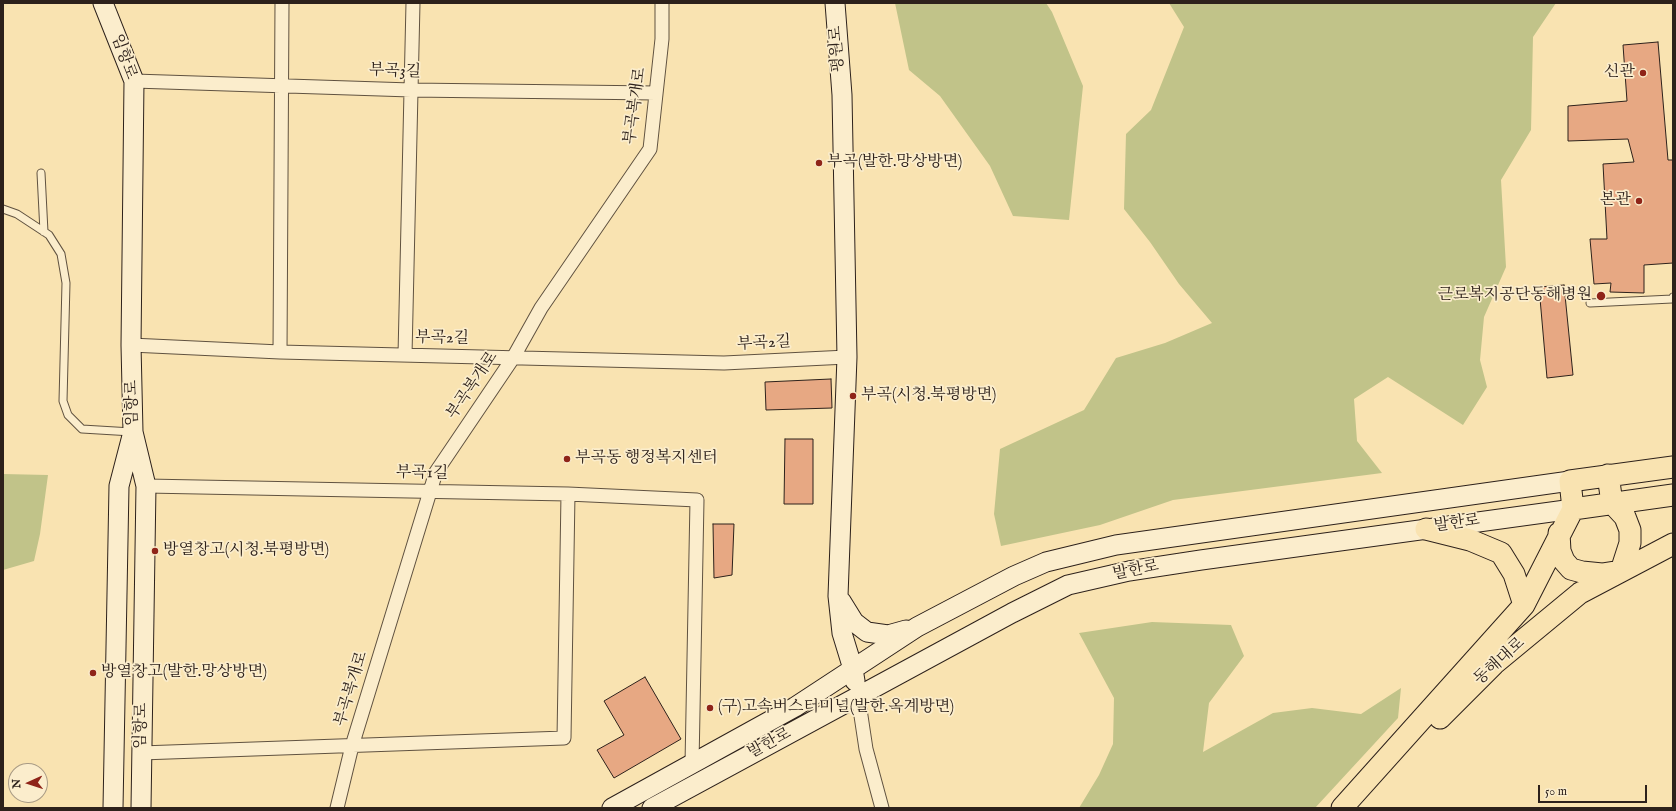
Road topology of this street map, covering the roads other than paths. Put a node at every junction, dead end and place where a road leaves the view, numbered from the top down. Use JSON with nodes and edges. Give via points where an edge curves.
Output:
{"nodes":[{"id":1,"x":103,"y":3,"type":"edge"},
{"id":2,"x":282,"y":3,"type":"edge"},
{"id":3,"x":413,"y":3,"type":"edge"},
{"id":4,"x":662,"y":3,"type":"edge"},
{"id":5,"x":835,"y":3,"type":"edge"},
{"id":6,"x":134,"y":81,"type":"junction"},
{"id":7,"x":281,"y":86,"type":"junction"},
{"id":8,"x":411,"y":90,"type":"junction"},
{"id":9,"x":656,"y":93,"type":"junction"},
{"id":10,"x":41,"y":173,"type":"dead end"},
{"id":11,"x":3,"y":209,"type":"edge"},
{"id":12,"x":44,"y":232,"type":"junction"},
{"id":13,"x":1673,"y":299,"type":"edge"},
{"id":14,"x":1590,"y":303,"type":"dead end"},
{"id":15,"x":132,"y":345,"type":"junction"},
{"id":16,"x":280,"y":352,"type":"junction"},
{"id":17,"x":405,"y":355,"type":"junction"},
{"id":18,"x":847,"y":357,"type":"junction"},
{"id":19,"x":513,"y":358,"type":"junction"},
{"id":20,"x":133,"y":432,"type":"junction"},
{"id":21,"x":1673,"y":467,"type":"edge"},
{"id":22,"x":1608,"y":475,"type":"junction"},
{"id":23,"x":1570,"y":481,"type":"junction"},
{"id":24,"x":146,"y":486,"type":"junction"},
{"id":25,"x":430,"y":491,"type":"junction"},
{"id":26,"x":568,"y":494,"type":"junction"},
{"id":27,"x":1673,"y":495,"type":"edge"},
{"id":28,"x":1612,"y":503,"type":"junction"},
{"id":29,"x":1573,"y":509,"type":"junction"},
{"id":30,"x":1426,"y":529,"type":"junction"},
{"id":31,"x":1559,"y":534,"type":"junction"},
{"id":32,"x":1673,"y":544,"type":"edge"},
{"id":33,"x":1621,"y":571,"type":"junction"},
{"id":34,"x":838,"y":596,"type":"junction"},
{"id":35,"x":1524,"y":606,"type":"junction"},
{"id":36,"x":917,"y":627,"type":"junction"},
{"id":37,"x":853,"y":669,"type":"junction"},
{"id":38,"x":858,"y":696,"type":"junction"},
{"id":39,"x":352,"y":746,"type":"junction"},
{"id":40,"x":142,"y":753,"type":"junction"},
{"id":41,"x":692,"y":764,"type":"junction"},
{"id":42,"x":113,"y":808,"type":"edge"},
{"id":43,"x":140,"y":808,"type":"edge"},
{"id":44,"x":337,"y":808,"type":"edge"},
{"id":45,"x":612,"y":808,"type":"edge"},
{"id":46,"x":652,"y":808,"type":"edge"},
{"id":47,"x":882,"y":808,"type":"edge"},
{"id":48,"x":1342,"y":808,"type":"edge"},
{"id":49,"x":1349,"y":808,"type":"edge"}],
"edges":[{"from":1,"to":6,"type":"street","name":"임항로"},
{"from":2,"to":7,"type":"street"},
{"from":3,"to":8,"type":"street"},
{"from":4,"to":9,"type":"street","name":"부곡복개로","via":[[662,39]]},
{"from":5,"to":18,"type":"street","name":"평원로","via":[[842,96]]},
{"from":6,"to":7,"type":"street","name":"부곡3길"},
{"from":6,"to":15,"type":"street","name":"임항로"},
{"from":7,"to":8,"type":"street","name":"부곡3길"},
{"from":7,"to":16,"type":"street"},
{"from":8,"to":9,"type":"street","name":"부곡3길"},
{"from":8,"to":17,"type":"street"},
{"from":9,"to":19,"type":"street","name":"부곡복개로","via":[[650,149],[541,308]]},
{"from":10,"to":12,"type":"lane"},
{"from":11,"to":12,"type":"lane","via":[[17,214]]},
{"from":12,"to":20,"type":"lane","via":[[49,235],[61,254],[66,283],[62,401],[68,415],[82,429]]},
{"from":13,"to":14,"type":"lane"},
{"from":15,"to":16,"type":"street","name":"부곡2길"},
{"from":15,"to":20,"type":"street","name":"임항로"},
{"from":16,"to":17,"type":"street","name":"부곡2길"},
{"from":17,"to":19,"type":"street","name":"부곡2길"},
{"from":18,"to":19,"type":"street","name":"부곡2길","via":[[724,362]]},
{"from":18,"to":34,"type":"street","name":"평원로"},
{"from":19,"to":25,"type":"street","name":"부곡복개로","via":[[436,472]]},
{"from":20,"to":24,"type":"street","name":"임항로"},
{"from":20,"to":42,"type":"street","via":[[119,486]]},
{"from":21,"to":22,"type":"main road"},
{"from":22,"to":23,"type":"main road"},
{"from":22,"to":28,"type":"main road"},
{"from":23,"to":29,"type":"main road"},
{"from":23,"to":36,"type":"street","name":"발한로","via":[[1123,544],[1081,553],[1046,562],[1014,576]]},
{"from":24,"to":25,"type":"street","name":"부곡1길"},
{"from":24,"to":40,"type":"street","name":"임항로"},
{"from":25,"to":26,"type":"street","name":"부곡1길"},
{"from":25,"to":39,"type":"street","name":"부곡복개로"},
{"from":26,"to":39,"type":"street","via":[[564,738]]},
{"from":26,"to":41,"type":"street","name":"부곡1길","via":[[697,500]]},
{"from":27,"to":28,"type":"main road","name":"발한로"},
{"from":28,"to":29,"type":"main road","name":"발한로"},
{"from":28,"to":33,"type":"main road","via":[[1625,517],[1630,530],[1630,543]]},
{"from":29,"to":30,"type":"street","name":"발한로"},
{"from":29,"to":31,"type":"main road"},
{"from":30,"to":35,"type":"main road","via":[[1470,540],[1501,553],[1514,574]]},
{"from":30,"to":38,"type":"street","name":"발한로","via":[[1129,571],[1068,585]]},
{"from":31,"to":33,"type":"main road","via":[[1560,551],[1564,561],[1572,569],[1602,574]]},
{"from":31,"to":35,"type":"main road","name":"동해대로"},
{"from":32,"to":33,"type":"main road","name":"동해대로"},
{"from":33,"to":49,"type":"main road","name":"동해대로","via":[[1580,594],[1494,664]]},
{"from":34,"to":36,"type":"street","via":[[854,622],[867,632],[888,635]]},
{"from":34,"to":37,"type":"street","name":"평원로","via":[[842,632]]},
{"from":35,"to":48,"type":"main road","name":"동해대로"},
{"from":36,"to":37,"type":"street","name":"발한로"},
{"from":37,"to":38,"type":"street","name":"평원로"},
{"from":37,"to":41,"type":"street","name":"발한로","via":[[795,707]]},
{"from":38,"to":46,"type":"street","name":"발한로"},
{"from":38,"to":47,"type":"street","via":[[866,749]]},
{"from":39,"to":40,"type":"street"},
{"from":39,"to":44,"type":"street","name":"부곡복개로"},
{"from":40,"to":43,"type":"street","name":"임항로"},
{"from":41,"to":45,"type":"street","name":"발한로"}]}
